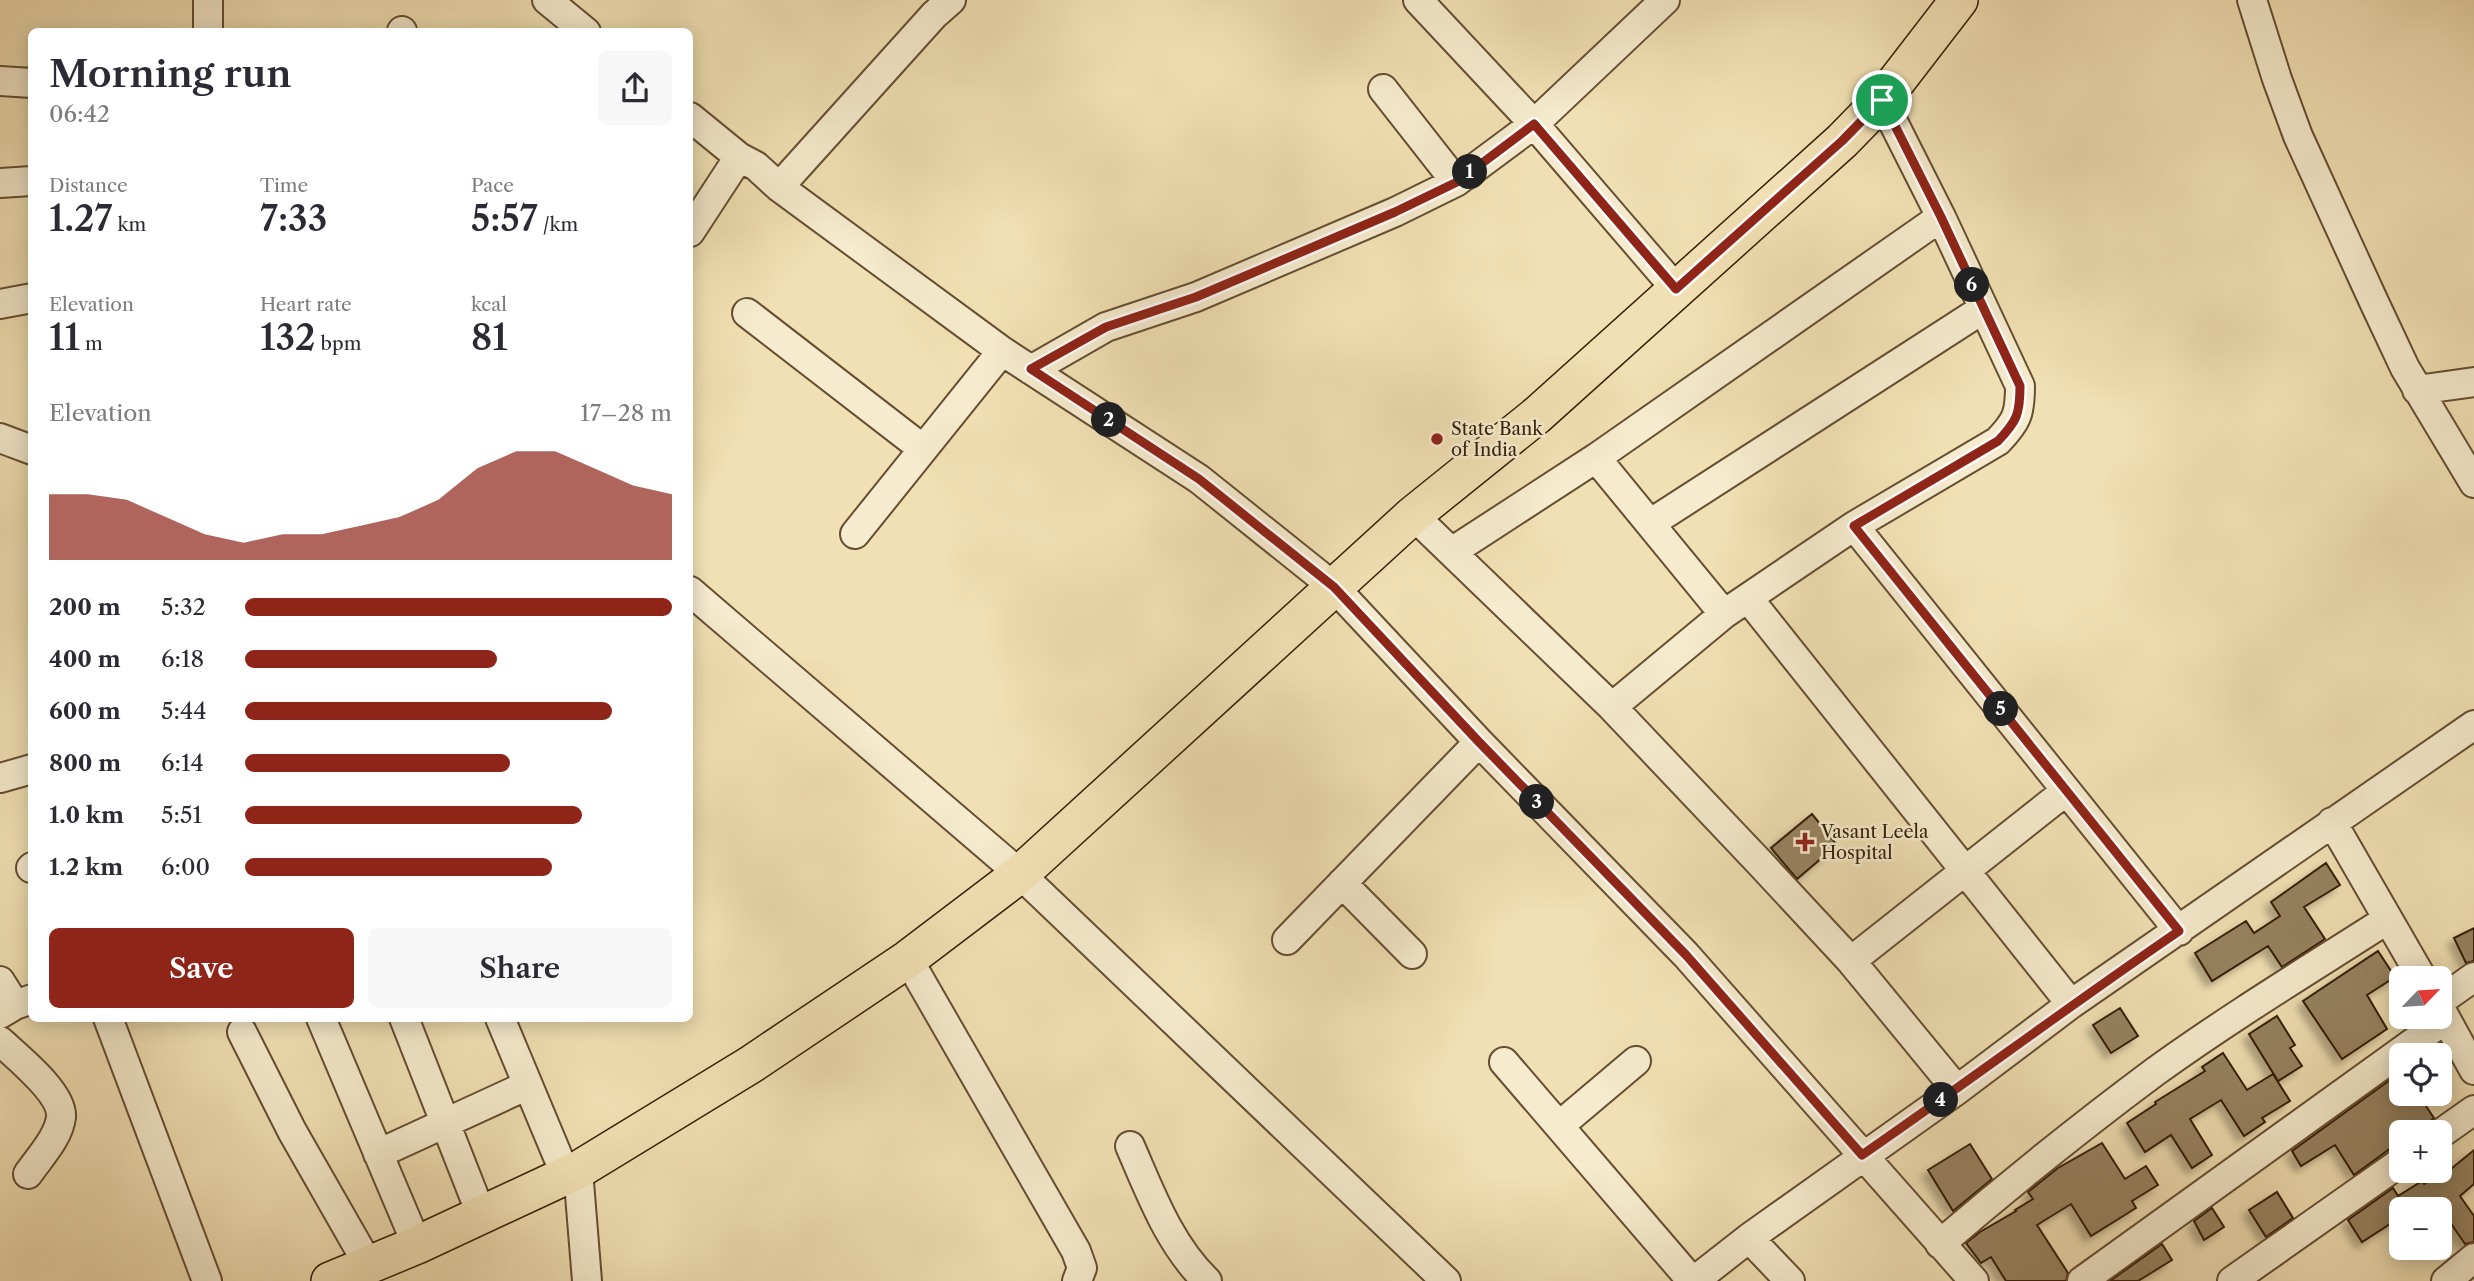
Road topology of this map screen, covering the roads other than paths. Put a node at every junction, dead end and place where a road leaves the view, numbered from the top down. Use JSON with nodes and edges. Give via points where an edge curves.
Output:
{"nodes":[{"id":1,"x":208,"y":0,"type":"edge"},
{"id":2,"x":547,"y":0,"type":"edge"},
{"id":3,"x":1418,"y":0,"type":"edge"},
{"id":4,"x":1665,"y":0,"type":"edge"},
{"id":5,"x":1959,"y":0,"type":"edge"},
{"id":6,"x":2252,"y":0,"type":"edge"},
{"id":7,"x":942,"y":3,"type":"edge"},
{"id":8,"x":208,"y":28,"type":"edge"},
{"id":9,"x":581,"y":28,"type":"edge"},
{"id":10,"x":0,"y":81,"type":"edge"},
{"id":11,"x":28,"y":83,"type":"edge"},
{"id":12,"x":1383,"y":89,"type":"dead end"},
{"id":13,"x":1882,"y":100,"type":"junction"},
{"id":14,"x":693,"y":119,"type":"edge"},
{"id":15,"x":1534,"y":124,"type":"junction"},
{"id":16,"x":739,"y":157,"type":"junction"},
{"id":17,"x":28,"y":181,"type":"edge"},
{"id":18,"x":1457,"y":182,"type":"junction"},
{"id":19,"x":0,"y":183,"type":"edge"},
{"id":20,"x":779,"y":187,"type":"junction"},
{"id":21,"x":1941,"y":217,"type":"junction"},
{"id":22,"x":693,"y":227,"type":"edge"},
{"id":23,"x":1676,"y":289,"type":"junction"},
{"id":24,"x":28,"y":299,"type":"edge"},
{"id":25,"x":0,"y":304,"type":"edge"},
{"id":26,"x":1983,"y":309,"type":"junction"},
{"id":27,"x":747,"y":313,"type":"dead end"},
{"id":28,"x":1002,"y":351,"type":"junction"},
{"id":29,"x":1031,"y":369,"type":"junction"},
{"id":30,"x":2474,"y":382,"type":"edge"},
{"id":31,"x":2417,"y":390,"type":"junction"},
{"id":32,"x":0,"y":438,"type":"edge"},
{"id":33,"x":28,"y":448,"type":"edge"},
{"id":34,"x":923,"y":449,"type":"junction"},
{"id":35,"x":1596,"y":458,"type":"junction"},
{"id":36,"x":2474,"y":484,"type":"edge"},
{"id":37,"x":1413,"y":514,"type":"junction"},
{"id":38,"x":1651,"y":523,"type":"junction"},
{"id":39,"x":1854,"y":526,"type":"junction"},
{"id":40,"x":855,"y":534,"type":"dead end"},
{"id":41,"x":1453,"y":551,"type":"junction"},
{"id":42,"x":1334,"y":587,"type":"junction"},
{"id":43,"x":693,"y":594,"type":"edge"},
{"id":44,"x":1748,"y":598,"type":"junction"},
{"id":45,"x":1724,"y":614,"type":"junction"},
{"id":46,"x":1612,"y":707,"type":"junction"},
{"id":47,"x":2474,"y":725,"type":"edge"},
{"id":48,"x":1479,"y":742,"type":"junction"},
{"id":49,"x":28,"y":770,"type":"edge"},
{"id":50,"x":0,"y":778,"type":"edge"},
{"id":51,"x":2067,"y":791,"type":"junction"},
{"id":52,"x":2332,"y":822,"type":"junction"},
{"id":53,"x":1964,"y":872,"type":"junction"},
{"id":54,"x":1020,"y":874,"type":"junction"},
{"id":55,"x":1342,"y":883,"type":"junction"},
{"id":56,"x":2388,"y":919,"type":"junction"},
{"id":57,"x":2179,"y":931,"type":"junction"},
{"id":58,"x":1287,"y":940,"type":"dead end"},
{"id":59,"x":1412,"y":954,"type":"dead end"},
{"id":60,"x":908,"y":959,"type":"junction"},
{"id":61,"x":1851,"y":961,"type":"junction"},
{"id":62,"x":2415,"y":966,"type":"edge"},
{"id":63,"x":2474,"y":977,"type":"edge"},
{"id":64,"x":0,"y":981,"type":"edge"},
{"id":65,"x":2452,"y":999,"type":"edge"},
{"id":66,"x":2071,"y":1004,"type":"junction"},
{"id":67,"x":16,"y":1006,"type":"edge"},
{"id":68,"x":110,"y":1022,"type":"edge"},
{"id":69,"x":323,"y":1022,"type":"edge"},
{"id":70,"x":406,"y":1022,"type":"edge"},
{"id":71,"x":502,"y":1022,"type":"edge"},
{"id":72,"x":2452,"y":1028,"type":"edge"},
{"id":73,"x":2416,"y":1029,"type":"edge"},
{"id":74,"x":243,"y":1032,"type":"dead end"},
{"id":75,"x":0,"y":1041,"type":"edge"},
{"id":76,"x":1636,"y":1061,"type":"dead end"},
{"id":77,"x":1504,"y":1062,"type":"dead end"},
{"id":78,"x":2474,"y":1070,"type":"edge"},
{"id":79,"x":528,"y":1085,"type":"junction"},
{"id":80,"x":1957,"y":1090,"type":"junction"},
{"id":81,"x":2474,"y":1110,"type":"edge"},
{"id":82,"x":445,"y":1123,"type":"junction"},
{"id":83,"x":1559,"y":1126,"type":"junction"},
{"id":84,"x":2452,"y":1126,"type":"edge"},
{"id":85,"x":1130,"y":1146,"type":"dead end"},
{"id":86,"x":378,"y":1154,"type":"junction"},
{"id":87,"x":1862,"y":1155,"type":"junction"},
{"id":88,"x":2389,"y":1170,"type":"edge"},
{"id":89,"x":572,"y":1173,"type":"junction"},
{"id":90,"x":28,"y":1174,"type":"dead end"},
{"id":91,"x":481,"y":1214,"type":"junction"},
{"id":92,"x":1749,"y":1238,"type":"junction"},
{"id":93,"x":1940,"y":1244,"type":"junction"},
{"id":94,"x":417,"y":1245,"type":"junction"},
{"id":95,"x":2474,"y":1258,"type":"edge"},
{"id":96,"x":368,"y":1264,"type":"junction"},
{"id":97,"x":207,"y":1281,"type":"edge"},
{"id":98,"x":330,"y":1281,"type":"edge"},
{"id":99,"x":587,"y":1281,"type":"edge"},
{"id":100,"x":1077,"y":1281,"type":"edge"},
{"id":101,"x":1207,"y":1281,"type":"edge"},
{"id":102,"x":1446,"y":1281,"type":"edge"},
{"id":103,"x":1693,"y":1281,"type":"edge"},
{"id":104,"x":1790,"y":1281,"type":"edge"},
{"id":105,"x":1974,"y":1281,"type":"edge"},
{"id":106,"x":2082,"y":1281,"type":"edge"},
{"id":107,"x":2232,"y":1281,"type":"edge"},
{"id":108,"x":2446,"y":1281,"type":"edge"}],
"edges":[{"from":1,"to":8,"type":"street"},
{"from":2,"to":9,"type":"street"},
{"from":3,"to":15,"type":"street"},
{"from":4,"to":15,"type":"street"},
{"from":5,"to":13,"type":"main road"},
{"from":6,"to":31,"type":"street","via":[[2298,136]]},
{"from":7,"to":20,"type":"street"},
{"from":10,"to":11,"type":"street"},
{"from":12,"to":18,"type":"street"},
{"from":13,"to":21,"type":"street"},
{"from":13,"to":23,"type":"main road"},
{"from":14,"to":16,"type":"street"},
{"from":15,"to":18,"type":"street"},
{"from":15,"to":23,"type":"street"},
{"from":16,"to":20,"type":"street"},
{"from":16,"to":22,"type":"street"},
{"from":17,"to":19,"type":"street"},
{"from":18,"to":29,"type":"street","via":[[1196,297],[1106,327]]},
{"from":20,"to":28,"type":"street"},
{"from":21,"to":26,"type":"street"},
{"from":21,"to":35,"type":"street"},
{"from":23,"to":37,"type":"main road","via":[[1536,416]]},
{"from":24,"to":25,"type":"street"},
{"from":26,"to":38,"type":"street"},
{"from":26,"to":39,"type":"street","via":[[2020,386],[2014,425],[1998,441]]},
{"from":27,"to":34,"type":"street"},
{"from":28,"to":29,"type":"street"},
{"from":28,"to":34,"type":"street"},
{"from":29,"to":42,"type":"street","via":[[1199,479]]},
{"from":30,"to":31,"type":"street"},
{"from":31,"to":36,"type":"street"},
{"from":32,"to":33,"type":"street"},
{"from":34,"to":40,"type":"street"},
{"from":35,"to":38,"type":"street"},
{"from":35,"to":41,"type":"street"},
{"from":37,"to":41,"type":"street"},
{"from":37,"to":42,"type":"main road"},
{"from":38,"to":45,"type":"street"},
{"from":39,"to":44,"type":"street"},
{"from":39,"to":51,"type":"street"},
{"from":41,"to":46,"type":"street"},
{"from":42,"to":48,"type":"street"},
{"from":42,"to":54,"type":"main road"},
{"from":43,"to":54,"type":"street"},
{"from":44,"to":45,"type":"street"},
{"from":44,"to":53,"type":"street"},
{"from":45,"to":46,"type":"street"},
{"from":46,"to":61,"type":"street"},
{"from":47,"to":52,"type":"street"},
{"from":48,"to":55,"type":"street"},
{"from":48,"to":87,"type":"street","via":[[1686,955]]},
{"from":49,"to":50,"type":"street"},
{"from":51,"to":53,"type":"street"},
{"from":51,"to":57,"type":"street"},
{"from":52,"to":56,"type":"street"},
{"from":52,"to":57,"type":"street"},
{"from":53,"to":61,"type":"street"},
{"from":53,"to":66,"type":"street"},
{"from":54,"to":60,"type":"main road"},
{"from":54,"to":102,"type":"street"},
{"from":55,"to":58,"type":"street"},
{"from":55,"to":59,"type":"street"},
{"from":56,"to":62,"type":"street"},
{"from":56,"to":93,"type":"street","via":[[2156,1071]]},
{"from":57,"to":66,"type":"street"},
{"from":60,"to":89,"type":"main road","via":[[750,1065]]},
{"from":60,"to":100,"type":"street","via":[[1076,1251],[1082,1268]]},
{"from":61,"to":80,"type":"street"},
{"from":63,"to":65,"type":"street"},
{"from":64,"to":67,"type":"street"},
{"from":66,"to":80,"type":"street"},
{"from":68,"to":97,"type":"street"},
{"from":69,"to":86,"type":"street"},
{"from":70,"to":82,"type":"street"},
{"from":71,"to":79,"type":"street"},
{"from":72,"to":78,"type":"street"},
{"from":73,"to":106,"type":"street"},
{"from":74,"to":96,"type":"street","via":[[292,1131]]},
{"from":75,"to":90,"type":"street","via":[[53,1093],[59,1106],[56,1132]]},
{"from":76,"to":83,"type":"street"},
{"from":77,"to":83,"type":"street"},
{"from":79,"to":82,"type":"street"},
{"from":79,"to":89,"type":"street"},
{"from":80,"to":87,"type":"street"},
{"from":81,"to":84,"type":"street"},
{"from":82,"to":86,"type":"street"},
{"from":82,"to":91,"type":"street"},
{"from":83,"to":103,"type":"street"},
{"from":85,"to":101,"type":"street","via":[[1160,1216]]},
{"from":86,"to":94,"type":"street"},
{"from":87,"to":92,"type":"street"},
{"from":87,"to":93,"type":"street"},
{"from":88,"to":107,"type":"street"},
{"from":89,"to":91,"type":"main road"},
{"from":89,"to":99,"type":"street"},
{"from":91,"to":94,"type":"main road"},
{"from":92,"to":103,"type":"street"},
{"from":92,"to":104,"type":"street"},
{"from":93,"to":105,"type":"street"},
{"from":94,"to":96,"type":"main road"},
{"from":95,"to":108,"type":"street"},
{"from":96,"to":98,"type":"main road"}]}
